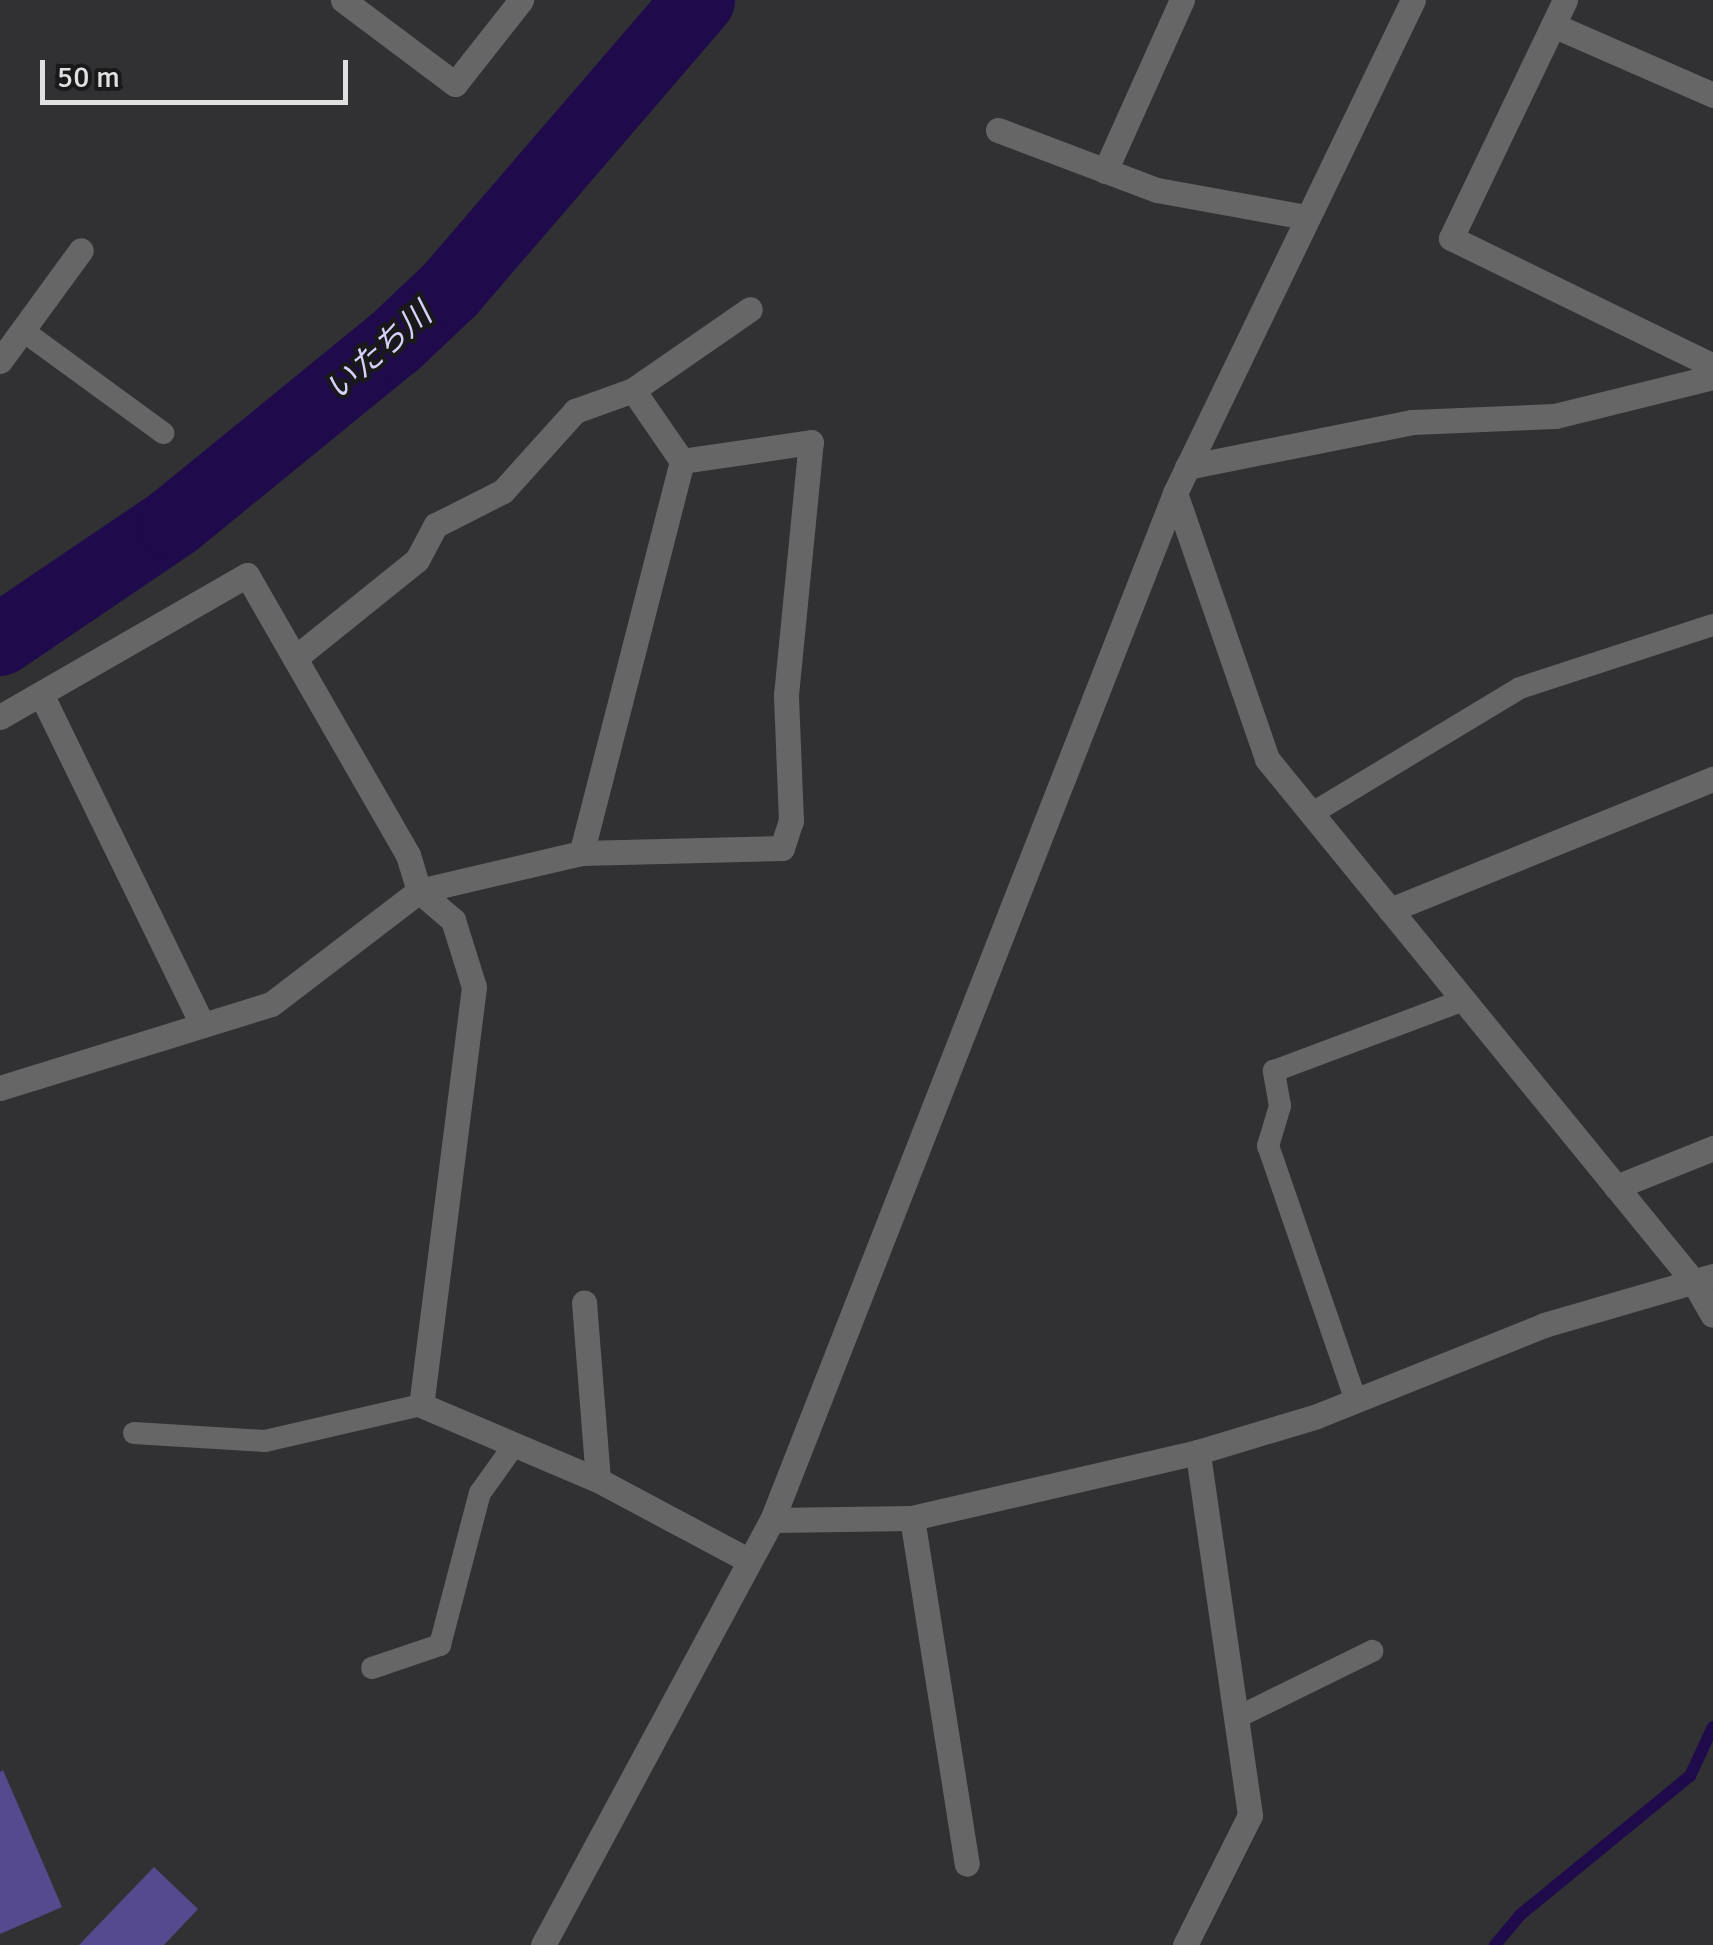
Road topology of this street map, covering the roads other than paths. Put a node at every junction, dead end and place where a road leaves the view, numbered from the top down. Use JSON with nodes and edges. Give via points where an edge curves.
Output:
{"nodes":[{"id":1,"x":343,"y":0,"type":"edge"},
{"id":2,"x":521,"y":0,"type":"edge"},
{"id":3,"x":1182,"y":0,"type":"edge"},
{"id":4,"x":1413,"y":0,"type":"edge"},
{"id":5,"x":1566,"y":0,"type":"edge"},
{"id":6,"x":1553,"y":25,"type":"junction"},
{"id":7,"x":1713,"y":95,"type":"edge"},
{"id":8,"x":998,"y":130,"type":"dead end"},
{"id":9,"x":1105,"y":170,"type":"junction"},
{"id":10,"x":1306,"y":217,"type":"junction"},
{"id":11,"x":81,"y":250,"type":"dead end"},
{"id":12,"x":750,"y":309,"type":"dead end"},
{"id":13,"x":22,"y":330,"type":"junction"},
{"id":14,"x":0,"y":361,"type":"edge"},
{"id":15,"x":1713,"y":366,"type":"edge"},
{"id":16,"x":1713,"y":377,"type":"edge"},
{"id":17,"x":633,"y":390,"type":"junction"},
{"id":18,"x":162,"y":433,"type":"dead end"},
{"id":19,"x":682,"y":460,"type":"junction"},
{"id":20,"x":1187,"y":467,"type":"junction"},
{"id":21,"x":1175,"y":494,"type":"junction"},
{"id":22,"x":1713,"y":625,"type":"edge"},
{"id":23,"x":296,"y":658,"type":"junction"},
{"id":24,"x":42,"y":698,"type":"junction"},
{"id":25,"x":0,"y":716,"type":"edge"},
{"id":26,"x":1713,"y":778,"type":"edge"},
{"id":27,"x":1311,"y":814,"type":"junction"},
{"id":28,"x":581,"y":854,"type":"junction"},
{"id":29,"x":419,"y":891,"type":"junction"},
{"id":30,"x":1390,"y":910,"type":"junction"},
{"id":31,"x":1464,"y":1000,"type":"junction"},
{"id":32,"x":202,"y":1024,"type":"junction"},
{"id":33,"x":0,"y":1088,"type":"edge"},
{"id":34,"x":1713,"y":1148,"type":"edge"},
{"id":35,"x":1616,"y":1187,"type":"junction"},
{"id":36,"x":1703,"y":1278,"type":"edge"},
{"id":37,"x":584,"y":1303,"type":"dead end"},
{"id":38,"x":1713,"y":1315,"type":"edge"},
{"id":39,"x":1356,"y":1401,"type":"junction"},
{"id":40,"x":421,"y":1405,"type":"junction"},
{"id":41,"x":134,"y":1433,"type":"dead end"},
{"id":42,"x":515,"y":1444,"type":"junction"},
{"id":43,"x":1198,"y":1452,"type":"junction"},
{"id":44,"x":598,"y":1480,"type":"junction"},
{"id":45,"x":912,"y":1518,"type":"junction"},
{"id":46,"x":772,"y":1520,"type":"junction"},
{"id":47,"x":748,"y":1560,"type":"junction"},
{"id":48,"x":1372,"y":1652,"type":"dead end"},
{"id":49,"x":372,"y":1668,"type":"dead end"},
{"id":50,"x":1236,"y":1718,"type":"junction"},
{"id":51,"x":968,"y":1864,"type":"dead end"},
{"id":52,"x":543,"y":1945,"type":"edge"},
{"id":53,"x":1185,"y":1945,"type":"edge"}],
"edges":[{"from":1,"to":2,"type":"street","via":[[456,84]]},
{"from":3,"to":9,"type":"street"},
{"from":4,"to":10,"type":"street"},
{"from":5,"to":6,"type":"street"},
{"from":6,"to":7,"type":"street"},
{"from":6,"to":15,"type":"street","via":[[1450,238]]},
{"from":8,"to":9,"type":"street"},
{"from":9,"to":10,"type":"street","via":[[1157,190]]},
{"from":10,"to":20,"type":"street"},
{"from":11,"to":13,"type":"street"},
{"from":12,"to":17,"type":"street"},
{"from":13,"to":14,"type":"street"},
{"from":13,"to":18,"type":"lane"},
{"from":16,"to":20,"type":"street","via":[[1554,416],[1412,422]]},
{"from":17,"to":19,"type":"street"},
{"from":17,"to":23,"type":"street","via":[[575,411],[503,492],[436,525],[417,560]]},
{"from":19,"to":28,"type":"street"},
{"from":19,"to":28,"type":"street","via":[[811,442],[786,695],[791,821],[782,848]]},
{"from":20,"to":21,"type":"street"},
{"from":21,"to":27,"type":"street","via":[[1267,759]]},
{"from":21,"to":46,"type":"street"},
{"from":22,"to":27,"type":"lane","via":[[1520,688]]},
{"from":23,"to":24,"type":"street","via":[[247,575]]},
{"from":23,"to":29,"type":"street","via":[[408,856]]},
{"from":24,"to":25,"type":"street"},
{"from":24,"to":32,"type":"street"},
{"from":26,"to":30,"type":"street"},
{"from":27,"to":30,"type":"street"},
{"from":28,"to":29,"type":"street"},
{"from":29,"to":32,"type":"street","via":[[271,1004]]},
{"from":29,"to":40,"type":"street","via":[[453,920],[474,987]]},
{"from":30,"to":31,"type":"street"},
{"from":31,"to":35,"type":"street"},
{"from":31,"to":39,"type":"lane","via":[[1274,1071],[1280,1106],[1268,1146]]},
{"from":32,"to":33,"type":"street"},
{"from":34,"to":35,"type":"street"},
{"from":35,"to":36,"type":"street"},
{"from":36,"to":38,"type":"street"},
{"from":36,"to":39,"type":"street","via":[[1544,1326]]},
{"from":37,"to":44,"type":"street"},
{"from":39,"to":43,"type":"street"},
{"from":40,"to":41,"type":"lane","via":[[265,1442]]},
{"from":40,"to":42,"type":"street"},
{"from":42,"to":44,"type":"street"},
{"from":42,"to":49,"type":"lane","via":[[480,1493],[440,1645]]},
{"from":43,"to":45,"type":"street"},
{"from":43,"to":50,"type":"street"},
{"from":44,"to":47,"type":"street"},
{"from":45,"to":46,"type":"street"},
{"from":45,"to":51,"type":"street"},
{"from":46,"to":47,"type":"street"},
{"from":47,"to":52,"type":"street"},
{"from":48,"to":50,"type":"lane"},
{"from":50,"to":53,"type":"street","via":[[1250,1816]]}]}
